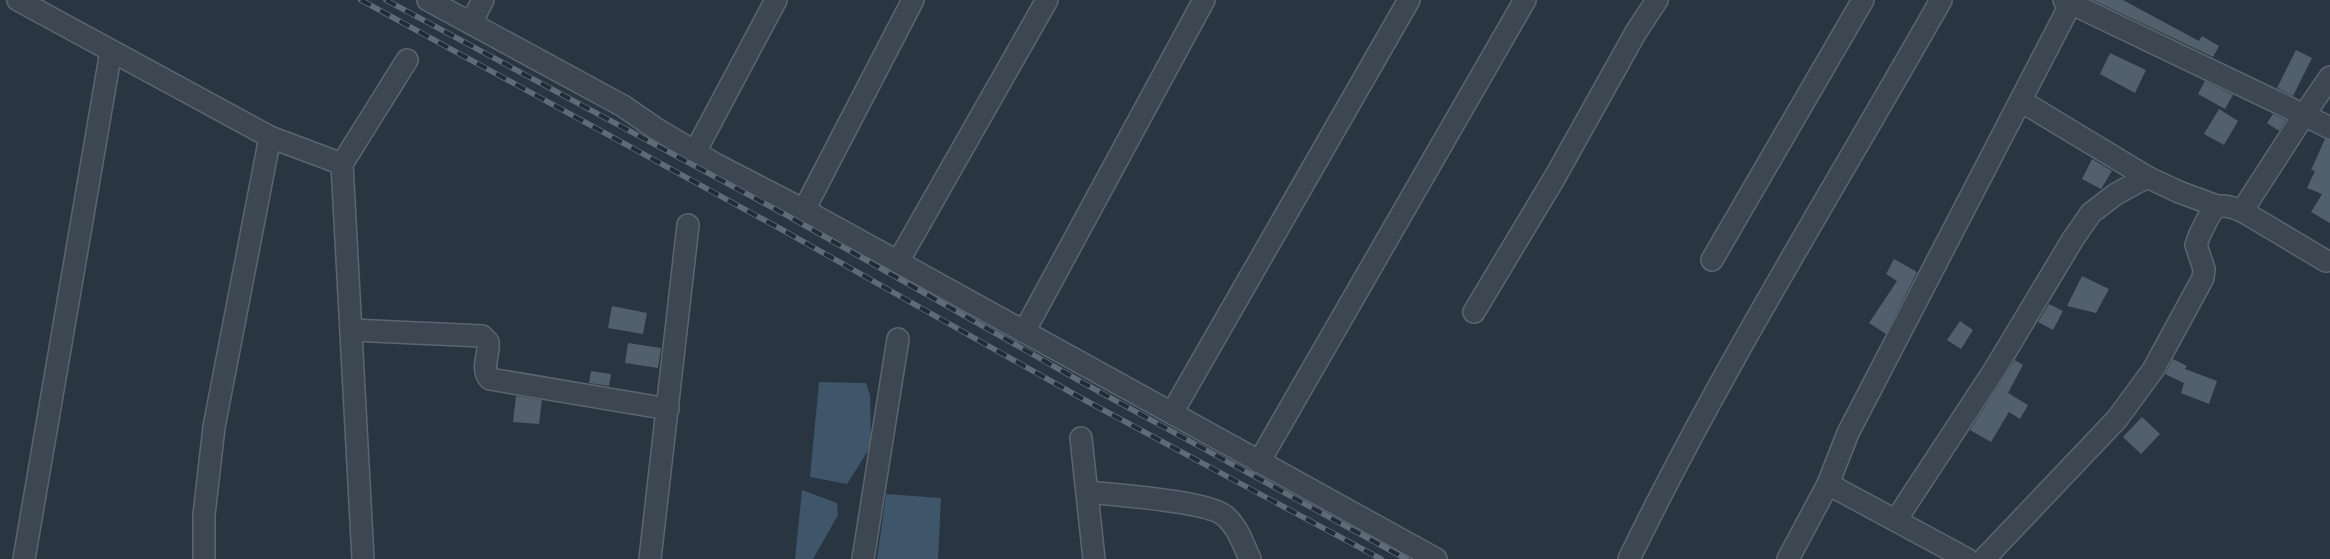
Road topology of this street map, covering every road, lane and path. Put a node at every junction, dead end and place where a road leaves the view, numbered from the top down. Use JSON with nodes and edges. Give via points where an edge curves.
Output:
{"nodes":[{"id":1,"x":18,"y":0,"type":"edge"},
{"id":2,"x":428,"y":0,"type":"edge"},
{"id":3,"x":483,"y":0,"type":"edge"},
{"id":4,"x":776,"y":0,"type":"edge"},
{"id":5,"x":913,"y":0,"type":"edge"},
{"id":6,"x":1047,"y":0,"type":"edge"},
{"id":7,"x":1204,"y":0,"type":"edge"},
{"id":8,"x":1409,"y":0,"type":"edge"},
{"id":9,"x":1525,"y":0,"type":"edge"},
{"id":10,"x":1657,"y":0,"type":"edge"},
{"id":11,"x":1863,"y":0,"type":"edge"},
{"id":12,"x":1941,"y":0,"type":"edge"},
{"id":13,"x":2068,"y":2,"type":"edge"},
{"id":14,"x":470,"y":23,"type":"junction"},
{"id":15,"x":110,"y":50,"type":"junction"},
{"id":16,"x":406,"y":60,"type":"dead end"},
{"id":17,"x":2330,"y":77,"type":"edge"},
{"id":18,"x":2021,"y":101,"type":"junction"},
{"id":19,"x":2304,"y":115,"type":"junction"},
{"id":20,"x":2330,"y":128,"type":"edge"},
{"id":21,"x":270,"y":137,"type":"junction"},
{"id":22,"x":695,"y":152,"type":"junction"},
{"id":23,"x":342,"y":164,"type":"junction"},
{"id":24,"x":2147,"y":177,"type":"junction"},
{"id":25,"x":2217,"y":206,"type":"junction"},
{"id":26,"x":804,"y":210,"type":"junction"},
{"id":27,"x":2242,"y":211,"type":"junction"},
{"id":28,"x":688,"y":225,"type":"dead end"},
{"id":29,"x":1712,"y":260,"type":"dead end"},
{"id":30,"x":2326,"y":261,"type":"dead end"},
{"id":31,"x":898,"y":262,"type":"junction"},
{"id":32,"x":1474,"y":312,"type":"dead end"},
{"id":33,"x":351,"y":330,"type":"junction"},
{"id":34,"x":1024,"y":332,"type":"junction"},
{"id":35,"x":898,"y":339,"type":"dead end"},
{"id":36,"x":668,"y":409,"type":"junction"},
{"id":37,"x":1172,"y":414,"type":"junction"},
{"id":38,"x":1081,"y":438,"type":"dead end"},
{"id":39,"x":1259,"y":462,"type":"junction"},
{"id":40,"x":1828,"y":484,"type":"junction"},
{"id":41,"x":1088,"y":492,"type":"junction"},
{"id":42,"x":1896,"y":520,"type":"junction"},
{"id":43,"x":24,"y":559,"type":"edge"},
{"id":44,"x":204,"y":559,"type":"edge"},
{"id":45,"x":363,"y":559,"type":"edge"},
{"id":46,"x":650,"y":559,"type":"edge"},
{"id":47,"x":863,"y":559,"type":"edge"},
{"id":48,"x":1094,"y":559,"type":"edge"},
{"id":49,"x":1250,"y":559,"type":"edge"},
{"id":50,"x":1436,"y":559,"type":"edge"},
{"id":51,"x":1629,"y":559,"type":"edge"},
{"id":52,"x":1788,"y":559,"type":"edge"},
{"id":53,"x":1967,"y":559,"type":"edge"},
{"id":54,"x":1984,"y":559,"type":"edge"}],
"edges":[{"from":1,"to":15,"type":"street"},
{"from":2,"to":14,"type":"street"},
{"from":3,"to":14,"type":"street"},
{"from":4,"to":22,"type":"street"},
{"from":5,"to":26,"type":"street"},
{"from":6,"to":31,"type":"street"},
{"from":7,"to":34,"type":"street"},
{"from":8,"to":37,"type":"street"},
{"from":9,"to":39,"type":"street"},
{"from":10,"to":32,"type":"street"},
{"from":11,"to":29,"type":"street"},
{"from":12,"to":51,"type":"street","via":[[1708,407],[1661,492]]},
{"from":13,"to":18,"type":"street"},
{"from":13,"to":19,"type":"street"},
{"from":14,"to":22,"type":"street","via":[[623,106]]},
{"from":15,"to":21,"type":"street"},
{"from":15,"to":43,"type":"street"},
{"from":16,"to":23,"type":"street"},
{"from":17,"to":19,"type":"street"},
{"from":18,"to":24,"type":"street"},
{"from":18,"to":40,"type":"street","via":[[1848,433]]},
{"from":19,"to":20,"type":"street"},
{"from":19,"to":27,"type":"street"},
{"from":21,"to":23,"type":"street"},
{"from":21,"to":44,"type":"street","via":[[214,427],[204,515]]},
{"from":22,"to":26,"type":"street"},
{"from":23,"to":33,"type":"street"},
{"from":24,"to":25,"type":"street"},
{"from":24,"to":42,"type":"street","via":[[2091,213],[1995,369]]},
{"from":25,"to":27,"type":"street"},
{"from":25,"to":54,"type":"street","via":[[2211,211],[2196,245],[2204,269],[2203,278],[2153,370],[2118,419]]},
{"from":26,"to":31,"type":"street"},
{"from":27,"to":30,"type":"street"},
{"from":28,"to":36,"type":"street"},
{"from":31,"to":34,"type":"street"},
{"from":33,"to":36,"type":"street","via":[[482,336],[488,342],[485,369],[490,379]]},
{"from":33,"to":45,"type":"street"},
{"from":34,"to":37,"type":"street"},
{"from":35,"to":47,"type":"street"},
{"from":36,"to":46,"type":"street"},
{"from":37,"to":39,"type":"street"},
{"from":38,"to":41,"type":"street"},
{"from":39,"to":50,"type":"street"},
{"from":40,"to":42,"type":"street"},
{"from":40,"to":52,"type":"street"},
{"from":41,"to":48,"type":"street"},
{"from":41,"to":49,"type":"street","via":[[1205,506],[1224,515],[1238,531]]},
{"from":42,"to":53,"type":"street"}]}
